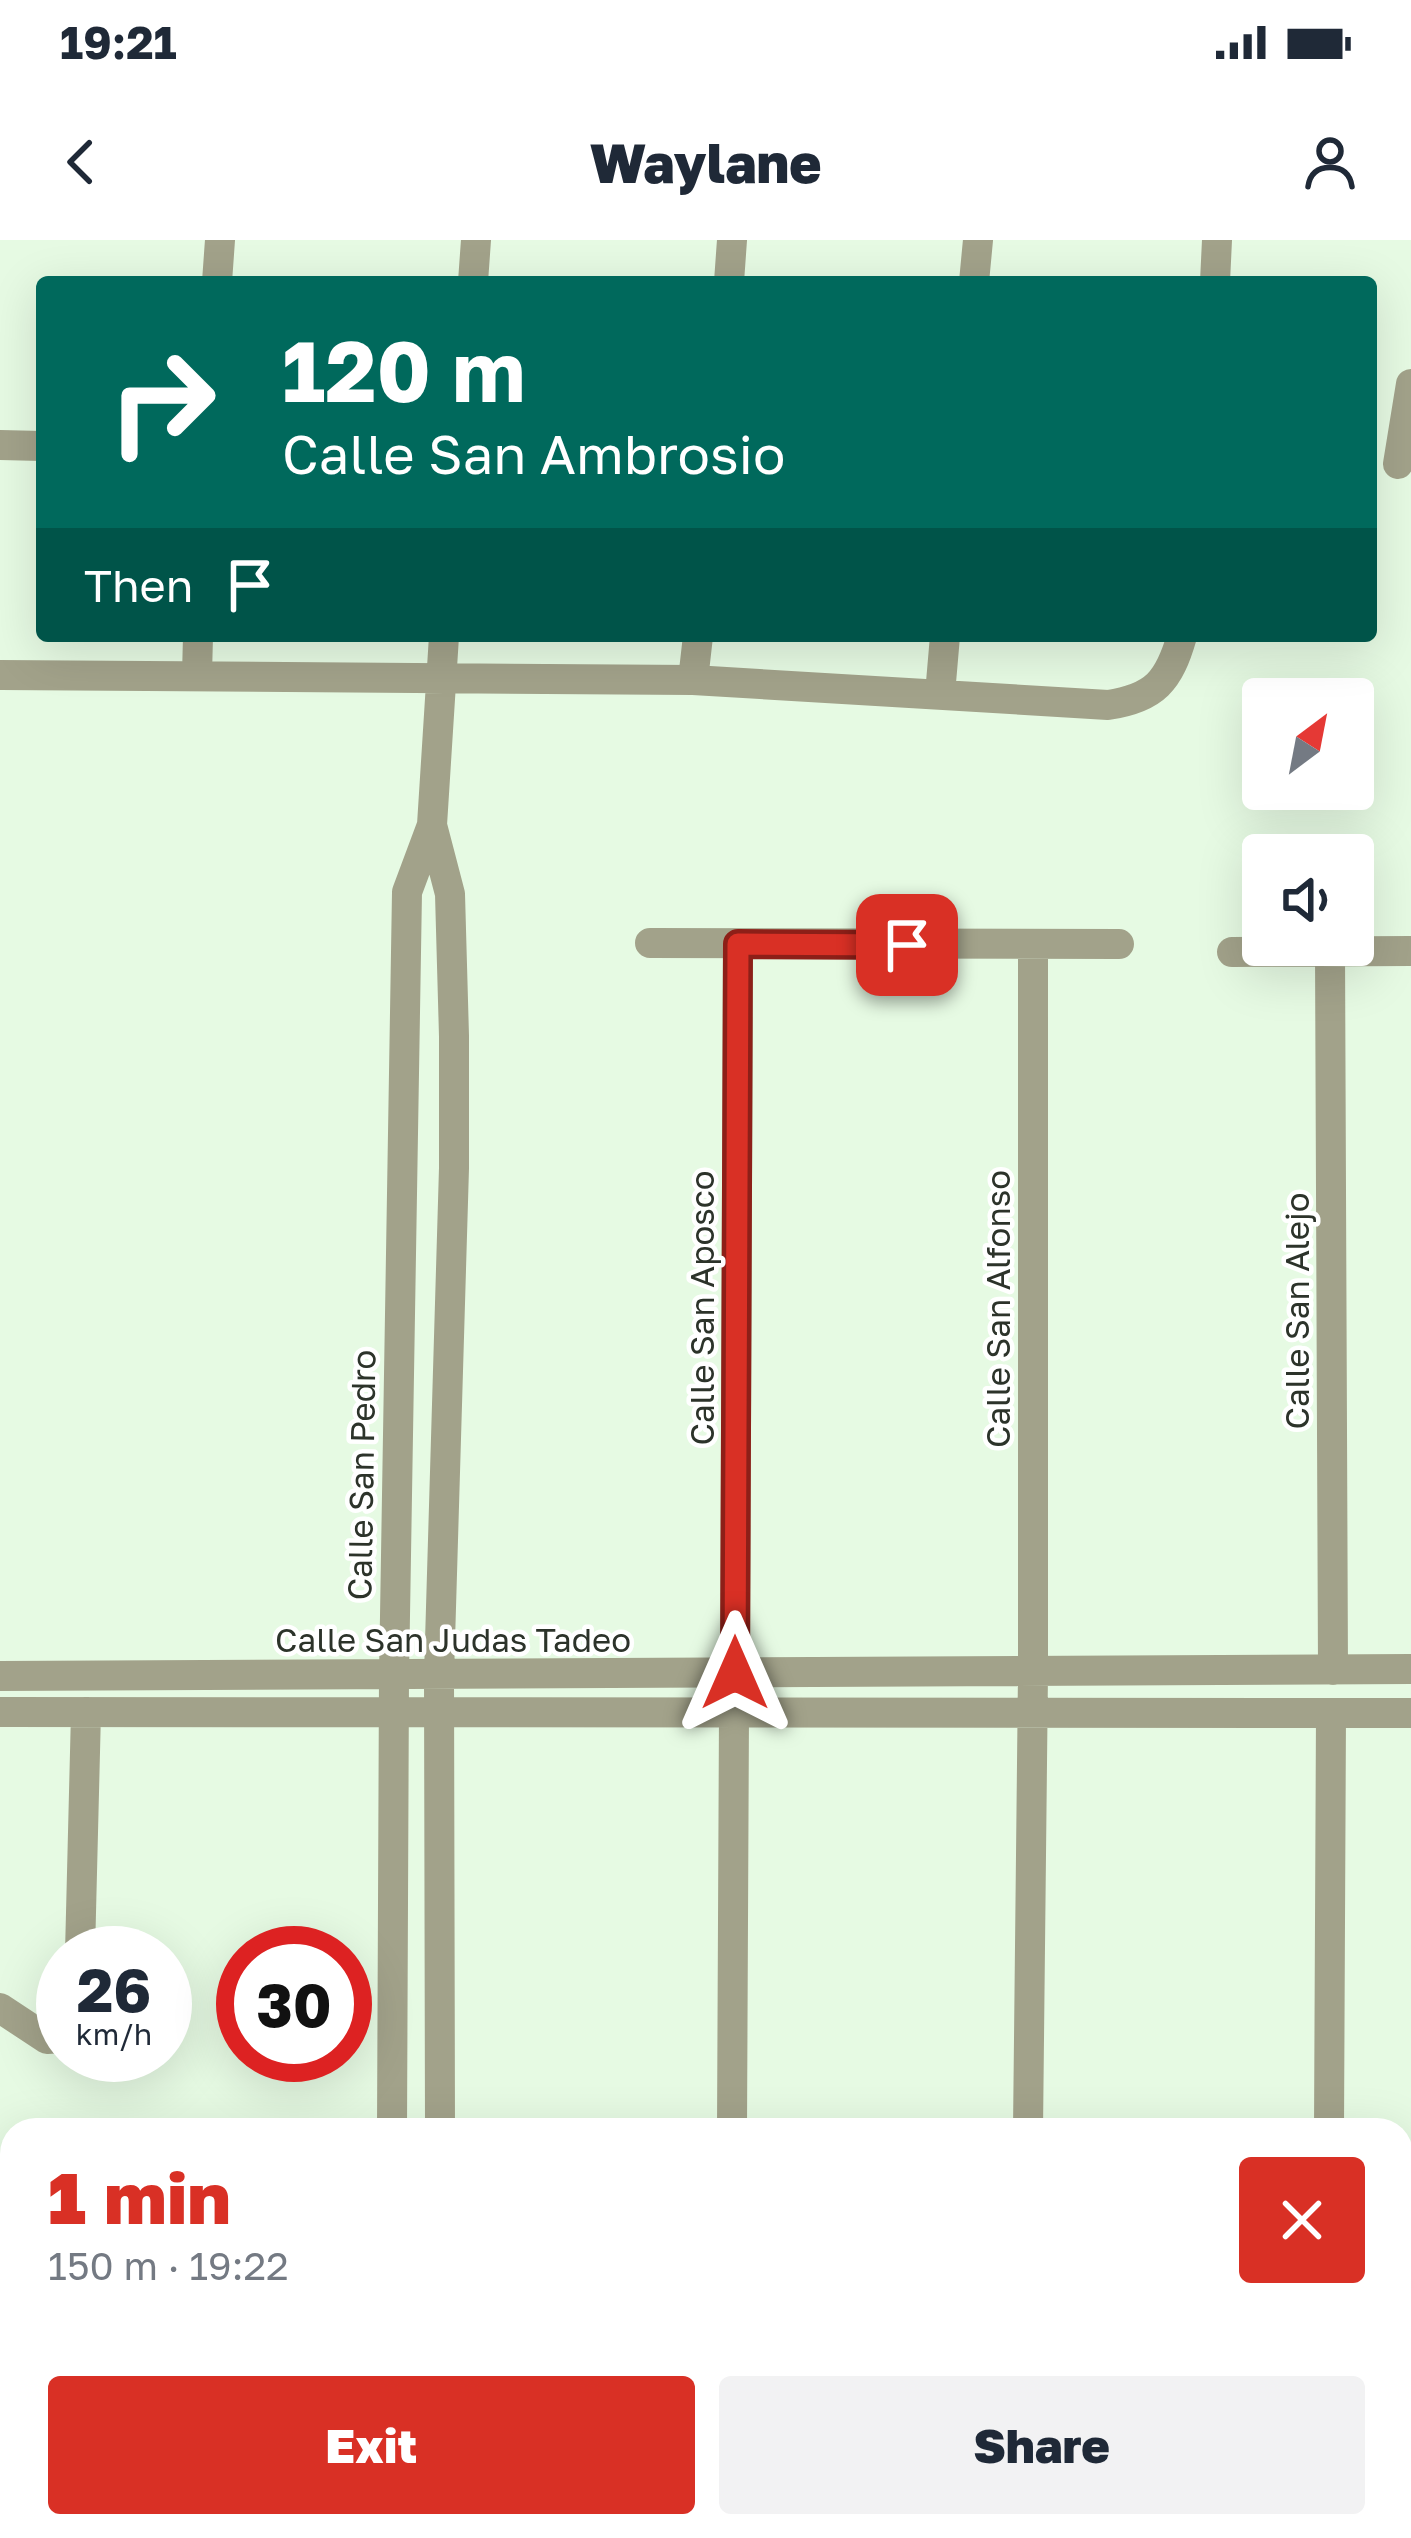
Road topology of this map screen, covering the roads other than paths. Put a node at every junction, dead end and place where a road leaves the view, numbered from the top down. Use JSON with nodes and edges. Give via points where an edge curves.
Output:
{"nodes":[{"id":1,"x":220,"y":240,"type":"edge"},
{"id":2,"x":476,"y":240,"type":"edge"},
{"id":3,"x":732,"y":240,"type":"edge"},
{"id":4,"x":978,"y":240,"type":"edge"},
{"id":5,"x":1217,"y":240,"type":"edge"},
{"id":6,"x":217,"y":276,"type":"edge"},
{"id":7,"x":473,"y":276,"type":"edge"},
{"id":8,"x":729,"y":276,"type":"edge"},
{"id":9,"x":975,"y":276,"type":"edge"},
{"id":10,"x":1215,"y":276,"type":"edge"},
{"id":11,"x":1411,"y":384,"type":"edge"},
{"id":12,"x":0,"y":445,"type":"edge"},
{"id":13,"x":36,"y":446,"type":"edge"},
{"id":14,"x":1394,"y":464,"type":"edge"},
{"id":15,"x":198,"y":642,"type":"edge"},
{"id":16,"x":444,"y":642,"type":"edge"},
{"id":17,"x":697,"y":642,"type":"edge"},
{"id":18,"x":944,"y":642,"type":"edge"},
{"id":19,"x":1180,"y":642,"type":"edge"},
{"id":20,"x":197,"y":675,"type":"junction"},
{"id":21,"x":0,"y":676,"type":"edge"},
{"id":22,"x":441,"y":677,"type":"junction"},
{"id":23,"x":693,"y":680,"type":"junction"},
{"id":24,"x":940,"y":694,"type":"junction"},
{"id":25,"x":432,"y":825,"type":"junction"},
{"id":26,"x":650,"y":943,"type":"dead end"},
{"id":27,"x":738,"y":944,"type":"junction"},
{"id":28,"x":1119,"y":944,"type":"dead end"},
{"id":29,"x":1033,"y":946,"type":"junction"},
{"id":30,"x":1374,"y":951,"type":"edge"},
{"id":31,"x":1411,"y":951,"type":"edge"},
{"id":32,"x":1232,"y":952,"type":"dead end"},
{"id":33,"x":1242,"y":952,"type":"edge"},
{"id":34,"x":1330,"y":966,"type":"edge"},
{"id":35,"x":1411,"y":1669,"type":"edge"},
{"id":36,"x":1333,"y":1670,"type":"junction"},
{"id":37,"x":1033,"y":1672,"type":"junction"},
{"id":38,"x":735,"y":1673,"type":"junction"},
{"id":39,"x":440,"y":1675,"type":"junction"},
{"id":40,"x":0,"y":1676,"type":"edge"},
{"id":41,"x":394,"y":1676,"type":"junction"},
{"id":42,"x":0,"y":1712,"type":"edge"},
{"id":43,"x":86,"y":1712,"type":"junction"},
{"id":44,"x":394,"y":1712,"type":"junction"},
{"id":45,"x":440,"y":1712,"type":"junction"},
{"id":46,"x":734,"y":1712,"type":"junction"},
{"id":47,"x":1031,"y":1713,"type":"junction"},
{"id":48,"x":1330,"y":1713,"type":"junction"},
{"id":49,"x":1411,"y":1714,"type":"edge"},
{"id":50,"x":81,"y":1926,"type":"edge"},
{"id":51,"x":0,"y":2008,"type":"edge"},
{"id":52,"x":36,"y":2032,"type":"edge"},
{"id":53,"x":392,"y":2118,"type":"edge"},
{"id":54,"x":440,"y":2118,"type":"edge"},
{"id":55,"x":732,"y":2118,"type":"edge"},
{"id":56,"x":1028,"y":2118,"type":"edge"},
{"id":57,"x":1329,"y":2118,"type":"edge"}],
"edges":[{"from":1,"to":6,"type":"street"},
{"from":2,"to":7,"type":"street"},
{"from":3,"to":8,"type":"street"},
{"from":4,"to":9,"type":"street"},
{"from":5,"to":10,"type":"street"},
{"from":11,"to":14,"type":"street"},
{"from":12,"to":13,"type":"street"},
{"from":15,"to":20,"type":"street"},
{"from":16,"to":22,"type":"street","name":"Calle San Pedro"},
{"from":17,"to":23,"type":"street"},
{"from":18,"to":24,"type":"street"},
{"from":19,"to":24,"type":"street","via":[[1159,686],[1136,701]]},
{"from":20,"to":21,"type":"street"},
{"from":20,"to":22,"type":"street"},
{"from":22,"to":23,"type":"street"},
{"from":22,"to":25,"type":"street","name":"Calle San Pedro"},
{"from":23,"to":24,"type":"street"},
{"from":25,"to":39,"type":"street","name":"Calle San Pedro","via":[[450,894],[454,1036]]},
{"from":25,"to":41,"type":"street","name":"Calle San Pedro","via":[[407,892]]},
{"from":26,"to":27,"type":"street"},
{"from":27,"to":29,"type":"street"},
{"from":27,"to":38,"type":"street","name":"Calle San Aposco"},
{"from":28,"to":29,"type":"street"},
{"from":29,"to":37,"type":"street","name":"Calle San Alfonso"},
{"from":30,"to":31,"type":"street"},
{"from":32,"to":33,"type":"street"},
{"from":34,"to":36,"type":"street","name":"Calle San Alejo"},
{"from":35,"to":36,"type":"street","name":"Calle San Judas Tadeo"},
{"from":36,"to":37,"type":"street","name":"Calle San Judas Tadeo"},
{"from":37,"to":38,"type":"street","name":"Calle San Judas Tadeo"},
{"from":37,"to":47,"type":"street","name":"Calle San Alfonso"},
{"from":38,"to":39,"type":"street","name":"Calle San Judas Tadeo"},
{"from":39,"to":41,"type":"street","name":"Calle San Judas Tadeo"},
{"from":39,"to":45,"type":"street","name":"Calle San Pedro"},
{"from":40,"to":41,"type":"street","name":"Calle San Judas Tadeo"},
{"from":41,"to":44,"type":"street","name":"Calle San Pedro"},
{"from":42,"to":43,"type":"street"},
{"from":43,"to":44,"type":"street"},
{"from":43,"to":50,"type":"street"},
{"from":44,"to":45,"type":"street"},
{"from":44,"to":53,"type":"street","name":"Calle San Pedro"},
{"from":45,"to":46,"type":"street"},
{"from":45,"to":54,"type":"street","name":"Calle San Pedro"},
{"from":46,"to":47,"type":"street"},
{"from":46,"to":55,"type":"street"},
{"from":47,"to":48,"type":"street"},
{"from":47,"to":56,"type":"street","name":"Calle San Alfonso"},
{"from":48,"to":49,"type":"street"},
{"from":48,"to":57,"type":"street"},
{"from":51,"to":52,"type":"street"}]}
